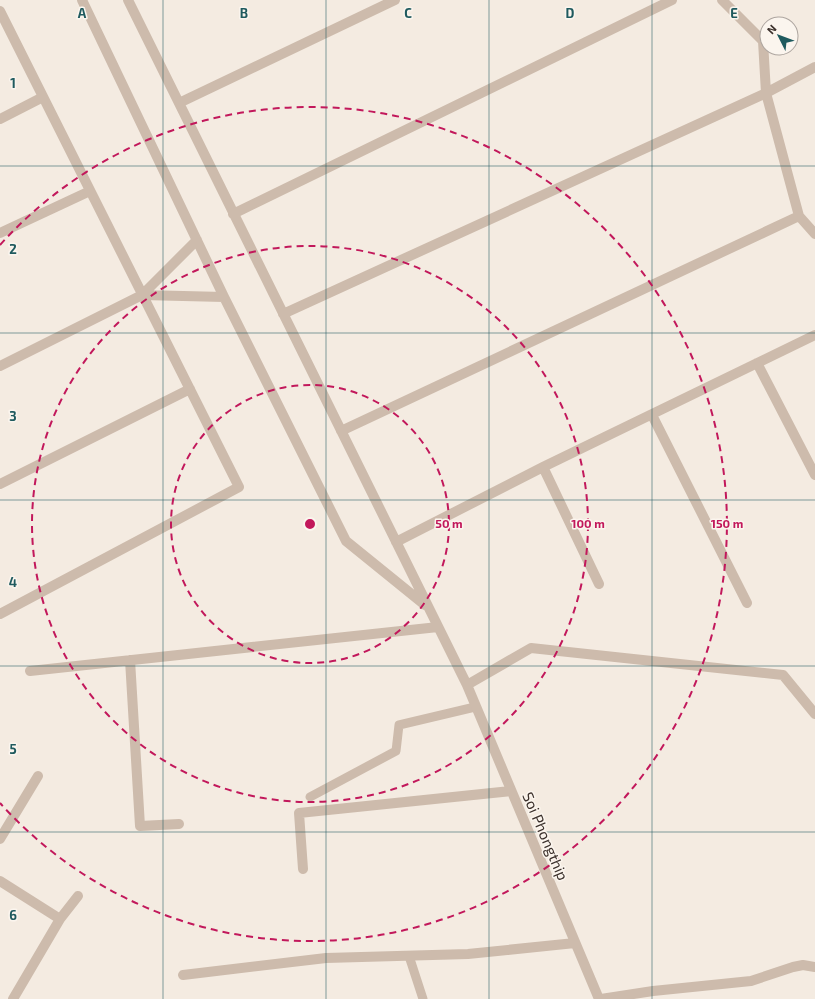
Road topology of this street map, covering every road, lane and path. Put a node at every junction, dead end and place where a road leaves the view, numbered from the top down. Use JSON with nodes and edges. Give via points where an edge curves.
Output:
{"nodes":[{"id":1,"x":82,"y":0,"type":"edge"},
{"id":2,"x":128,"y":0,"type":"edge"},
{"id":3,"x":396,"y":0,"type":"edge"},
{"id":4,"x":672,"y":0,"type":"edge"},
{"id":5,"x":722,"y":0,"type":"edge"},
{"id":6,"x":0,"y":11,"type":"edge"},
{"id":7,"x":815,"y":67,"type":"edge"},
{"id":8,"x":766,"y":93,"type":"junction"},
{"id":9,"x":43,"y":97,"type":"junction"},
{"id":10,"x":179,"y":103,"type":"junction"},
{"id":11,"x":0,"y":119,"type":"edge"},
{"id":12,"x":90,"y":191,"type":"junction"},
{"id":13,"x":233,"y":214,"type":"junction"},
{"id":14,"x":799,"y":216,"type":"junction"},
{"id":15,"x":0,"y":233,"type":"edge"},
{"id":16,"x":815,"y":234,"type":"edge"},
{"id":17,"x":197,"y":240,"type":"junction"},
{"id":18,"x":142,"y":295,"type":"junction"},
{"id":19,"x":224,"y":297,"type":"junction"},
{"id":20,"x":283,"y":314,"type":"junction"},
{"id":21,"x":815,"y":335,"type":"edge"},
{"id":22,"x":757,"y":363,"type":"junction"},
{"id":23,"x":0,"y":366,"type":"edge"},
{"id":24,"x":190,"y":389,"type":"junction"},
{"id":25,"x":652,"y":414,"type":"junction"},
{"id":26,"x":341,"y":431,"type":"junction"},
{"id":27,"x":543,"y":467,"type":"junction"},
{"id":28,"x":815,"y":475,"type":"edge"},
{"id":29,"x":0,"y":484,"type":"edge"},
{"id":30,"x":396,"y":542,"type":"junction"},
{"id":31,"x":599,"y":584,"type":"dead end"},
{"id":32,"x":747,"y":603,"type":"dead end"},
{"id":33,"x":428,"y":607,"type":"junction"},
{"id":34,"x":0,"y":614,"type":"edge"},
{"id":35,"x":438,"y":627,"type":"junction"},
{"id":36,"x":130,"y":660,"type":"junction"},
{"id":37,"x":30,"y":671,"type":"dead end"},
{"id":38,"x":467,"y":685,"type":"junction"},
{"id":39,"x":476,"y":706,"type":"junction"},
{"id":40,"x":815,"y":712,"type":"edge"},
{"id":41,"x":38,"y":776,"type":"dead end"},
{"id":42,"x":511,"y":791,"type":"junction"},
{"id":43,"x":310,"y":796,"type":"dead end"},
{"id":44,"x":179,"y":824,"type":"dead end"},
{"id":45,"x":0,"y":839,"type":"edge"},
{"id":46,"x":303,"y":869,"type":"dead end"},
{"id":47,"x":0,"y":881,"type":"edge"},
{"id":48,"x":78,"y":896,"type":"dead end"},
{"id":49,"x":60,"y":919,"type":"junction"},
{"id":50,"x":575,"y":944,"type":"junction"},
{"id":51,"x":409,"y":956,"type":"junction"},
{"id":52,"x":815,"y":967,"type":"edge"},
{"id":53,"x":183,"y":975,"type":"dead end"},
{"id":54,"x":13,"y":999,"type":"edge"},
{"id":55,"x":423,"y":999,"type":"edge"},
{"id":56,"x":600,"y":999,"type":"edge"}],
"edges":[{"from":1,"to":17,"type":"street"},
{"from":2,"to":10,"type":"street","name":"Soi Phongthip"},
{"from":3,"to":10,"type":"street"},
{"from":4,"to":13,"type":"street"},
{"from":5,"to":8,"type":"street","via":[[763,41]]},
{"from":6,"to":9,"type":"street"},
{"from":7,"to":8,"type":"street"},
{"from":8,"to":14,"type":"street"},
{"from":8,"to":20,"type":"street"},
{"from":9,"to":11,"type":"street"},
{"from":9,"to":12,"type":"street"},
{"from":10,"to":13,"type":"street","name":"Soi Phongthip"},
{"from":12,"to":15,"type":"street"},
{"from":12,"to":18,"type":"street"},
{"from":13,"to":20,"type":"street","name":"Soi Phongthip"},
{"from":14,"to":16,"type":"street"},
{"from":14,"to":26,"type":"street"},
{"from":17,"to":18,"type":"street"},
{"from":17,"to":19,"type":"street"},
{"from":18,"to":19,"type":"street"},
{"from":18,"to":23,"type":"street"},
{"from":18,"to":24,"type":"street"},
{"from":19,"to":33,"type":"street","via":[[346,541]]},
{"from":20,"to":26,"type":"street","name":"Soi Phongthip"},
{"from":21,"to":22,"type":"street"},
{"from":22,"to":25,"type":"street"},
{"from":22,"to":28,"type":"street"},
{"from":24,"to":29,"type":"street"},
{"from":24,"to":34,"type":"street","via":[[239,487]]},
{"from":25,"to":27,"type":"street"},
{"from":25,"to":32,"type":"street"},
{"from":26,"to":30,"type":"street","name":"Soi Phongthip"},
{"from":27,"to":30,"type":"street"},
{"from":27,"to":31,"type":"street"},
{"from":30,"to":33,"type":"street","name":"Soi Phongthip"},
{"from":33,"to":35,"type":"street","name":"Soi Phongthip"},
{"from":35,"to":36,"type":"street"},
{"from":35,"to":38,"type":"street","name":"Soi Phongthip"},
{"from":36,"to":37,"type":"street"},
{"from":36,"to":44,"type":"street","via":[[140,826]]},
{"from":38,"to":39,"type":"street","name":"Soi Phongthip"},
{"from":38,"to":40,"type":"street","via":[[531,648],[784,675]]},
{"from":39,"to":42,"type":"street","name":"Soi Phongthip"},
{"from":39,"to":43,"type":"lane","via":[[399,725],[396,751]]},
{"from":41,"to":45,"type":"street"},
{"from":42,"to":46,"type":"street","via":[[299,813]]},
{"from":42,"to":50,"type":"street","name":"Soi Phongthip"},
{"from":47,"to":49,"type":"street"},
{"from":48,"to":49,"type":"street"},
{"from":49,"to":54,"type":"street"},
{"from":50,"to":51,"type":"street","via":[[468,954]]},
{"from":50,"to":56,"type":"street","name":"Soi Phongthip"},
{"from":51,"to":53,"type":"street","via":[[326,958]]},
{"from":51,"to":55,"type":"lane"},
{"from":52,"to":56,"type":"street","via":[[793,967],[750,981]]}]}
